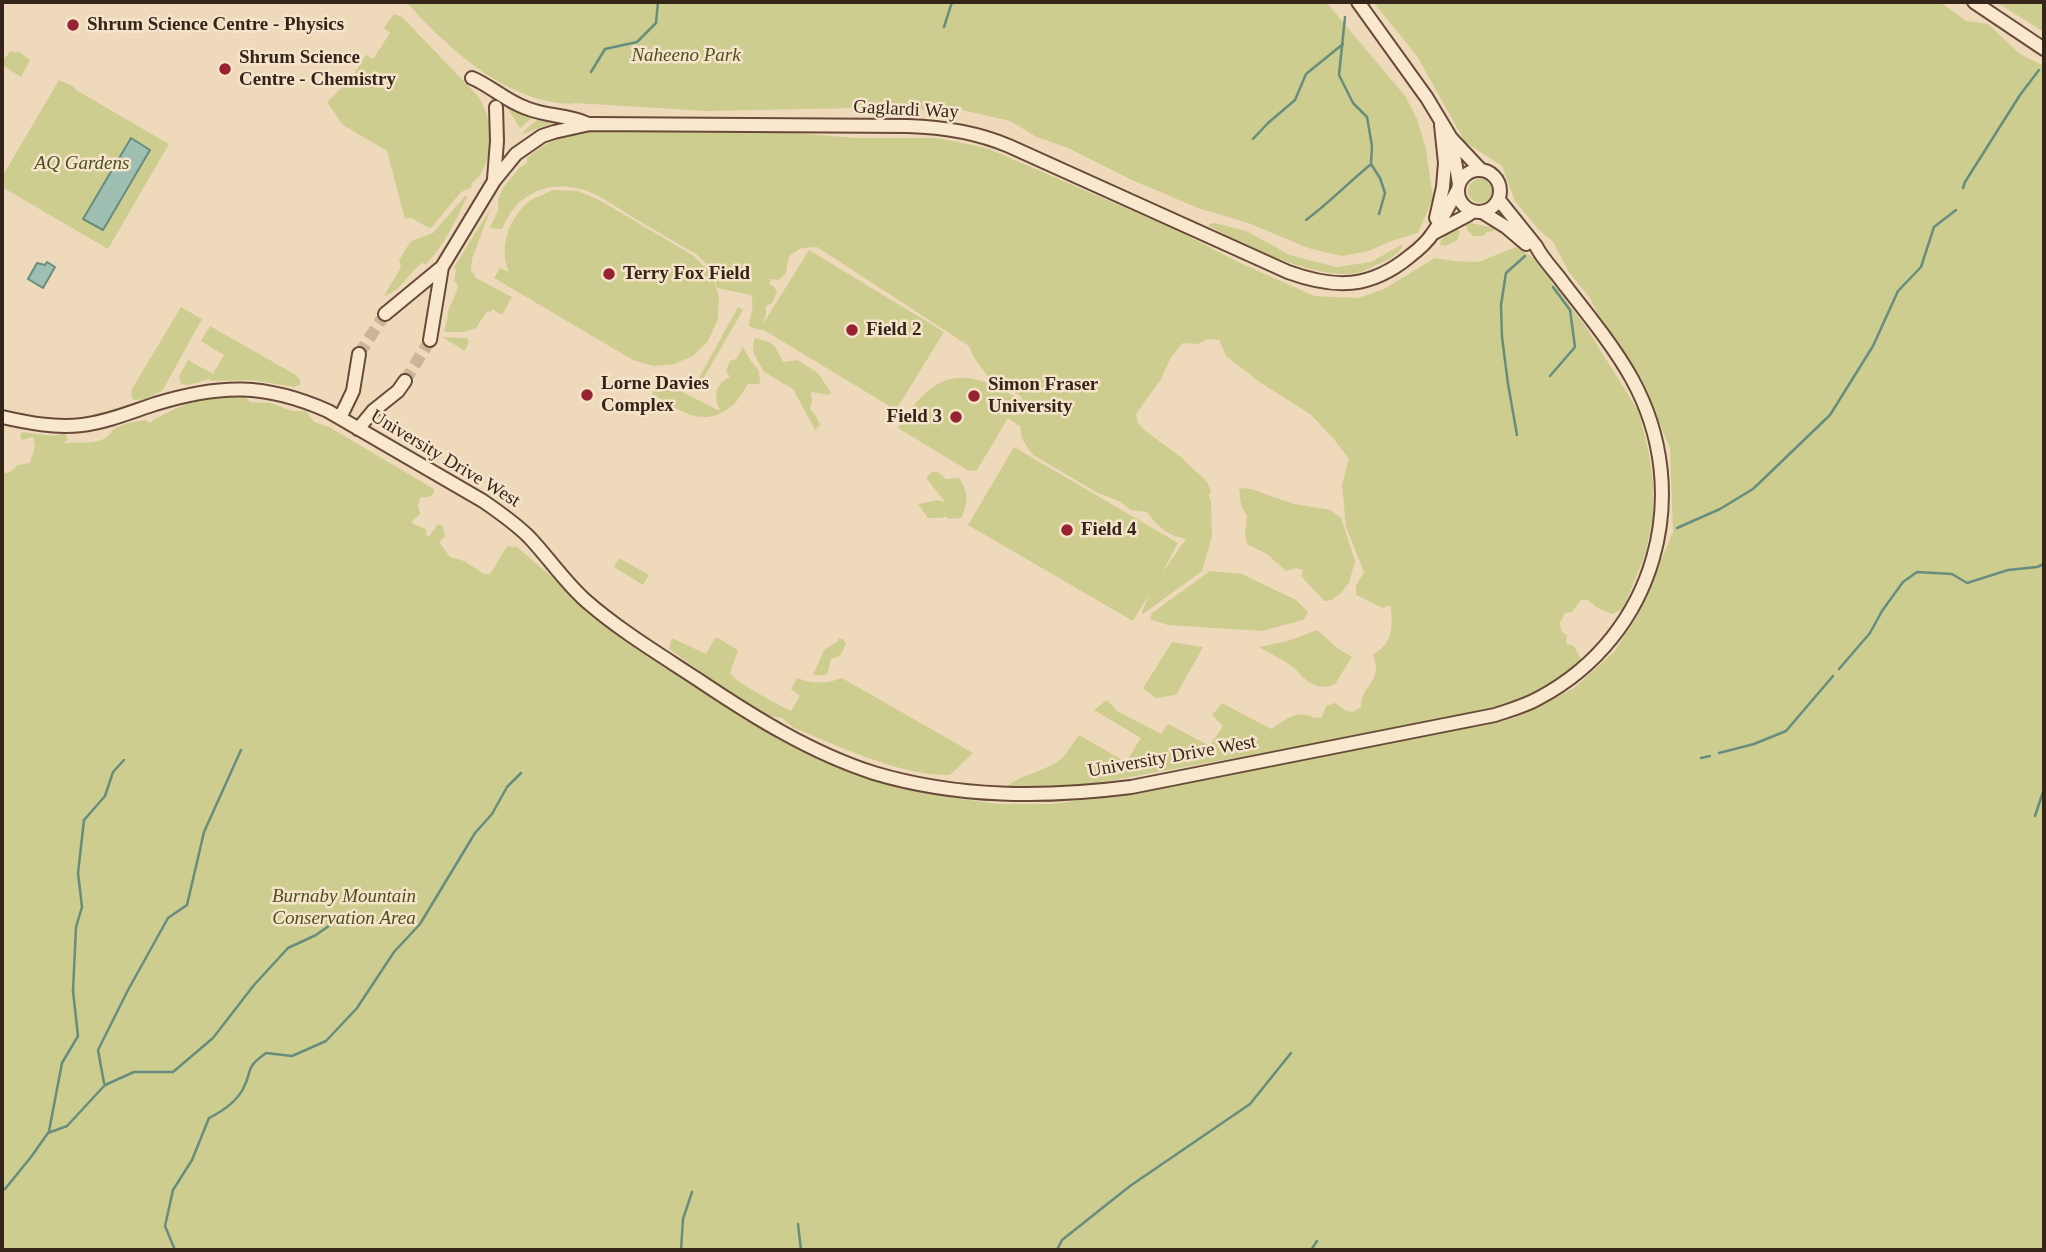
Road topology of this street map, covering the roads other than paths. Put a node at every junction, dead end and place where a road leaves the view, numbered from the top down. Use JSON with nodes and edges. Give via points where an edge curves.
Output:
{"nodes":[{"id":1,"x":1358,"y":2,"type":"edge"},
{"id":2,"x":1974,"y":2,"type":"edge"},
{"id":3,"x":2044,"y":49,"type":"edge"},
{"id":4,"x":472,"y":78,"type":"dead end"},
{"id":5,"x":496,"y":107,"type":"dead end"},
{"id":6,"x":1441,"y":121,"type":"junction"},
{"id":7,"x":590,"y":124,"type":"junction"},
{"id":8,"x":1451,"y":138,"type":"junction"},
{"id":9,"x":1480,"y":170,"type":"junction"},
{"id":10,"x":494,"y":181,"type":"junction"},
{"id":11,"x":1458,"y":188,"type":"junction"},
{"id":12,"x":1499,"y":200,"type":"junction"},
{"id":13,"x":1478,"y":212,"type":"junction"},
{"id":14,"x":1432,"y":234,"type":"junction"},
{"id":15,"x":1540,"y":254,"type":"junction"},
{"id":16,"x":442,"y":267,"type":"junction"},
{"id":17,"x":385,"y":314,"type":"tunnel mouth"},
{"id":18,"x":430,"y":340,"type":"tunnel mouth"},
{"id":19,"x":359,"y":354,"type":"tunnel mouth"},
{"id":20,"x":405,"y":381,"type":"tunnel mouth"},
{"id":21,"x":2,"y":417,"type":"edge"},
{"id":22,"x":349,"y":424,"type":"junction"}],
"edges":[{"from":1,"to":6,"type":"street"},
{"from":2,"to":3,"type":"street"},
{"from":4,"to":7,"type":"street","via":[[529,110]]},
{"from":5,"to":10,"type":"street"},
{"from":6,"to":8,"type":"street"},
{"from":6,"to":14,"type":"street","via":[[1445,163]]},
{"from":7,"to":10,"type":"street","name":"Gaglardi Way","via":[[542,136],[516,154]]},
{"from":7,"to":14,"type":"street","name":"Gaglardi Way","via":[[953,129],[1009,145],[1270,264],[1321,282],[1345,284],[1386,274]]},
{"from":8,"to":9,"type":"street"},
{"from":8,"to":11,"type":"street"},
{"from":9,"to":11,"type":"street","via":[[1467,173]]},
{"from":9,"to":12,"type":"street","via":[[1497,180]]},
{"from":10,"to":16,"type":"street","name":"Gaglardi Way"},
{"from":11,"to":13,"type":"street","via":[[1462,204]]},
{"from":11,"to":14,"type":"street","name":"Gaglardi Way"},
{"from":12,"to":13,"type":"street"},
{"from":12,"to":15,"type":"street","name":"University Drive West"},
{"from":13,"to":14,"type":"street","name":"Gaglardi Way"},
{"from":13,"to":15,"type":"street","name":"University Drive West"},
{"from":15,"to":22,"type":"street","name":"University Drive West","via":[[1631,377],[1650,420],[1661,466],[1661,520],[1655,551],[1646,582],[1618,631],[1563,684],[1508,711],[1131,787],[1049,794],[944,789],[873,772],[813,747],[767,724],[625,631],[585,600],[505,516]]},
{"from":16,"to":17,"type":"street","name":"Gaglardi Way"},
{"from":16,"to":18,"type":"street","name":"Gaglardi Way"},
{"from":19,"to":22,"type":"street"},
{"from":20,"to":22,"type":"street","via":[[373,411]]},
{"from":21,"to":22,"type":"street","name":"University Drive West","via":[[41,425],[100,423],[197,393],[237,389],[307,402]]}]}
